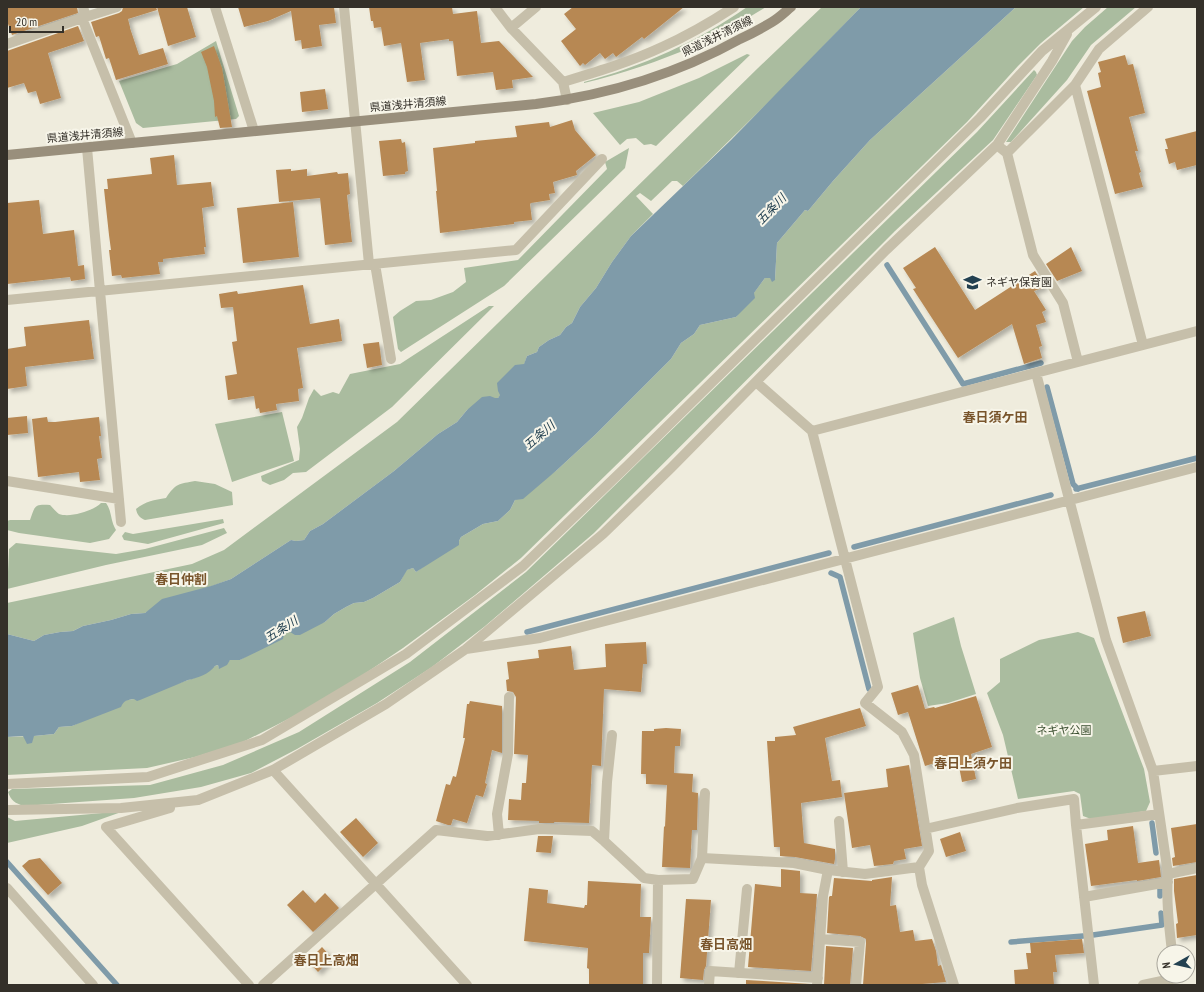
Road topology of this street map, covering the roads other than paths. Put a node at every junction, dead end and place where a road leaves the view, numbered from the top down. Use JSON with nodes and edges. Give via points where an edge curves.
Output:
{"nodes":[{"id":1,"x":117,"y":7,"type":"edge"},
{"id":2,"x":215,"y":7,"type":"edge"},
{"id":3,"x":344,"y":7,"type":"edge"},
{"id":4,"x":495,"y":7,"type":"edge"},
{"id":5,"x":536,"y":7,"type":"edge"},
{"id":6,"x":734,"y":7,"type":"edge"},
{"id":7,"x":791,"y":7,"type":"edge"},
{"id":8,"x":1096,"y":7,"type":"edge"},
{"id":9,"x":1148,"y":7,"type":"edge"},
{"id":10,"x":84,"y":14,"type":"edge"},
{"id":11,"x":1071,"y":27,"type":"junction"},
{"id":12,"x":511,"y":28,"type":"junction"},
{"id":13,"x":7,"y":44,"type":"edge"},
{"id":14,"x":563,"y":82,"type":"junction"},
{"id":15,"x":1075,"y":85,"type":"junction"},
{"id":16,"x":567,"y":100,"type":"junction"},
{"id":17,"x":355,"y":121,"type":"junction"},
{"id":18,"x":254,"y":131,"type":"junction"},
{"id":19,"x":132,"y":143,"type":"junction"},
{"id":20,"x":997,"y":145,"type":"junction"},
{"id":21,"x":86,"y":148,"type":"junction"},
{"id":22,"x":1007,"y":153,"type":"junction"},
{"id":23,"x":7,"y":155,"type":"edge"},
{"id":24,"x":602,"y":159,"type":"dead end"},
{"id":25,"x":372,"y":264,"type":"junction"},
{"id":26,"x":100,"y":291,"type":"junction"},
{"id":27,"x":7,"y":300,"type":"edge"},
{"id":28,"x":1197,"y":331,"type":"edge"},
{"id":29,"x":1143,"y":345,"type":"junction"},
{"id":30,"x":391,"y":359,"type":"dead end"},
{"id":31,"x":1078,"y":362,"type":"junction"},
{"id":32,"x":1036,"y":373,"type":"junction"},
{"id":33,"x":756,"y":382,"type":"junction"},
{"id":34,"x":812,"y":431,"type":"junction"},
{"id":35,"x":1197,"y":467,"type":"edge"},
{"id":36,"x":7,"y":481,"type":"edge"},
{"id":37,"x":119,"y":498,"type":"junction"},
{"id":38,"x":1069,"y":500,"type":"junction"},
{"id":39,"x":121,"y":522,"type":"dead end"},
{"id":40,"x":845,"y":558,"type":"junction"},
{"id":41,"x":466,"y":649,"type":"junction"},
{"id":42,"x":509,"y":697,"type":"dead end"},
{"id":43,"x":612,"y":735,"type":"dead end"},
{"id":44,"x":1197,"y":766,"type":"edge"},
{"id":45,"x":273,"y":770,"type":"junction"},
{"id":46,"x":1153,"y":771,"type":"junction"},
{"id":47,"x":7,"y":784,"type":"edge"},
{"id":48,"x":705,"y":793,"type":"dead end"},
{"id":49,"x":198,"y":800,"type":"junction"},
{"id":50,"x":7,"y":810,"type":"edge"},
{"id":51,"x":1160,"y":814,"type":"junction"},
{"id":52,"x":839,"y":821,"type":"dead end"},
{"id":53,"x":1076,"y":825,"type":"junction"},
{"id":54,"x":925,"y":829,"type":"junction"},
{"id":55,"x":499,"y":835,"type":"junction"},
{"id":56,"x":604,"y":841,"type":"junction"},
{"id":57,"x":702,"y":858,"type":"junction"},
{"id":58,"x":918,"y":867,"type":"junction"},
{"id":59,"x":1197,"y":868,"type":"edge"},
{"id":60,"x":828,"y":870,"type":"junction"},
{"id":61,"x":843,"y":872,"type":"junction"},
{"id":62,"x":1168,"y":878,"type":"junction"},
{"id":63,"x":658,"y":880,"type":"junction"},
{"id":64,"x":376,"y":884,"type":"junction"},
{"id":65,"x":7,"y":888,"type":"edge"},
{"id":66,"x":747,"y":889,"type":"dead end"},
{"id":67,"x":1084,"y":897,"type":"junction"},
{"id":68,"x":820,"y":939,"type":"junction"},
{"id":69,"x":1171,"y":944,"type":"edge"},
{"id":70,"x":739,"y":973,"type":"junction"},
{"id":71,"x":818,"y":982,"type":"edge"},
{"id":72,"x":1156,"y":983,"type":"edge"},
{"id":73,"x":93,"y":985,"type":"edge"},
{"id":74,"x":248,"y":985,"type":"edge"},
{"id":75,"x":263,"y":985,"type":"edge"},
{"id":76,"x":467,"y":985,"type":"edge"},
{"id":77,"x":657,"y":985,"type":"edge"},
{"id":78,"x":709,"y":985,"type":"edge"},
{"id":79,"x":856,"y":985,"type":"edge"},
{"id":80,"x":954,"y":985,"type":"edge"},
{"id":81,"x":1094,"y":985,"type":"edge"},
{"id":82,"x":1143,"y":985,"type":"edge"}],
"edges":[{"from":1,"to":10,"type":"street"},
{"from":2,"to":18,"type":"street"},
{"from":3,"to":17,"type":"street"},
{"from":4,"to":12,"type":"street"},
{"from":5,"to":12,"type":"street"},
{"from":6,"to":14,"type":"street","via":[[662,47],[612,68]]},
{"from":7,"to":16,"type":"main road","name":"県道浅井清須線","via":[[773,21],[719,51],[667,73]]},
{"from":8,"to":11,"type":"street"},
{"from":9,"to":15,"type":"street","via":[[1099,48]]},
{"from":10,"to":13,"type":"street"},
{"from":10,"to":19,"type":"street"},
{"from":11,"to":20,"type":"street"},
{"from":11,"to":47,"type":"street","via":[[1042,52],[980,118],[523,566],[406,654],[262,740],[148,778]]},
{"from":12,"to":14,"type":"street"},
{"from":14,"to":16,"type":"street"},
{"from":15,"to":22,"type":"street"},
{"from":15,"to":29,"type":"street"},
{"from":16,"to":17,"type":"main road","name":"県道浅井清須線"},
{"from":17,"to":18,"type":"main road","name":"県道浅井清須線"},
{"from":17,"to":25,"type":"street"},
{"from":18,"to":19,"type":"main road","name":"県道浅井清須線"},
{"from":19,"to":21,"type":"main road","name":"県道浅井清須線"},
{"from":20,"to":22,"type":"street"},
{"from":20,"to":33,"type":"street","via":[[886,250]]},
{"from":21,"to":23,"type":"main road","name":"県道浅井清須線"},
{"from":21,"to":26,"type":"street"},
{"from":22,"to":31,"type":"street","via":[[1034,254],[1063,303]]},
{"from":24,"to":25,"type":"street","via":[[516,250]]},
{"from":25,"to":26,"type":"street"},
{"from":25,"to":30,"type":"street"},
{"from":26,"to":27,"type":"street"},
{"from":26,"to":37,"type":"street"},
{"from":28,"to":29,"type":"street"},
{"from":29,"to":31,"type":"street"},
{"from":31,"to":32,"type":"street"},
{"from":32,"to":34,"type":"street"},
{"from":32,"to":38,"type":"street"},
{"from":33,"to":34,"type":"street"},
{"from":33,"to":41,"type":"street","via":[[602,534]]},
{"from":34,"to":40,"type":"street"},
{"from":35,"to":38,"type":"street"},
{"from":36,"to":37,"type":"street"},
{"from":37,"to":39,"type":"street"},
{"from":38,"to":40,"type":"street"},
{"from":38,"to":46,"type":"street","via":[[1106,640]]},
{"from":40,"to":41,"type":"street","via":[[540,638]]},
{"from":40,"to":54,"type":"street","via":[[878,687],[865,704],[902,732],[914,755]]},
{"from":41,"to":45,"type":"street","via":[[386,704]]},
{"from":42,"to":55,"type":"street","via":[[508,754],[497,814]]},
{"from":43,"to":56,"type":"street"},
{"from":44,"to":46,"type":"street"},
{"from":45,"to":49,"type":"street"},
{"from":45,"to":64,"type":"street"},
{"from":46,"to":51,"type":"street"},
{"from":48,"to":57,"type":"street"},
{"from":49,"to":50,"type":"street","via":[[121,808]]},
{"from":49,"to":74,"type":"street","via":[[106,827]]},
{"from":51,"to":53,"type":"street"},
{"from":51,"to":62,"type":"street"},
{"from":52,"to":61,"type":"street"},
{"from":53,"to":54,"type":"street","via":[[1074,799],[1017,808]]},
{"from":53,"to":67,"type":"street"},
{"from":54,"to":58,"type":"street","via":[[929,851]]},
{"from":55,"to":56,"type":"street","via":[[539,829],[592,831]]},
{"from":55,"to":64,"type":"street","via":[[436,830]]},
{"from":56,"to":63,"type":"street","via":[[644,878]]},
{"from":57,"to":60,"type":"street","via":[[794,863]]},
{"from":57,"to":63,"type":"street","via":[[693,880]]},
{"from":58,"to":61,"type":"street","via":[[865,874]]},
{"from":58,"to":80,"type":"street"},
{"from":59,"to":62,"type":"street"},
{"from":60,"to":61,"type":"street"},
{"from":60,"to":68,"type":"street"},
{"from":62,"to":67,"type":"street"},
{"from":62,"to":69,"type":"street"},
{"from":63,"to":77,"type":"street"},
{"from":64,"to":75,"type":"street"},
{"from":64,"to":76,"type":"street"},
{"from":65,"to":73,"type":"street"},
{"from":66,"to":70,"type":"street"},
{"from":67,"to":81,"type":"street"},
{"from":68,"to":71,"type":"street"},
{"from":68,"to":79,"type":"street","via":[[860,942]]},
{"from":70,"to":71,"type":"street"},
{"from":70,"to":78,"type":"street","via":[[710,971]]},
{"from":72,"to":82,"type":"street"}]}
